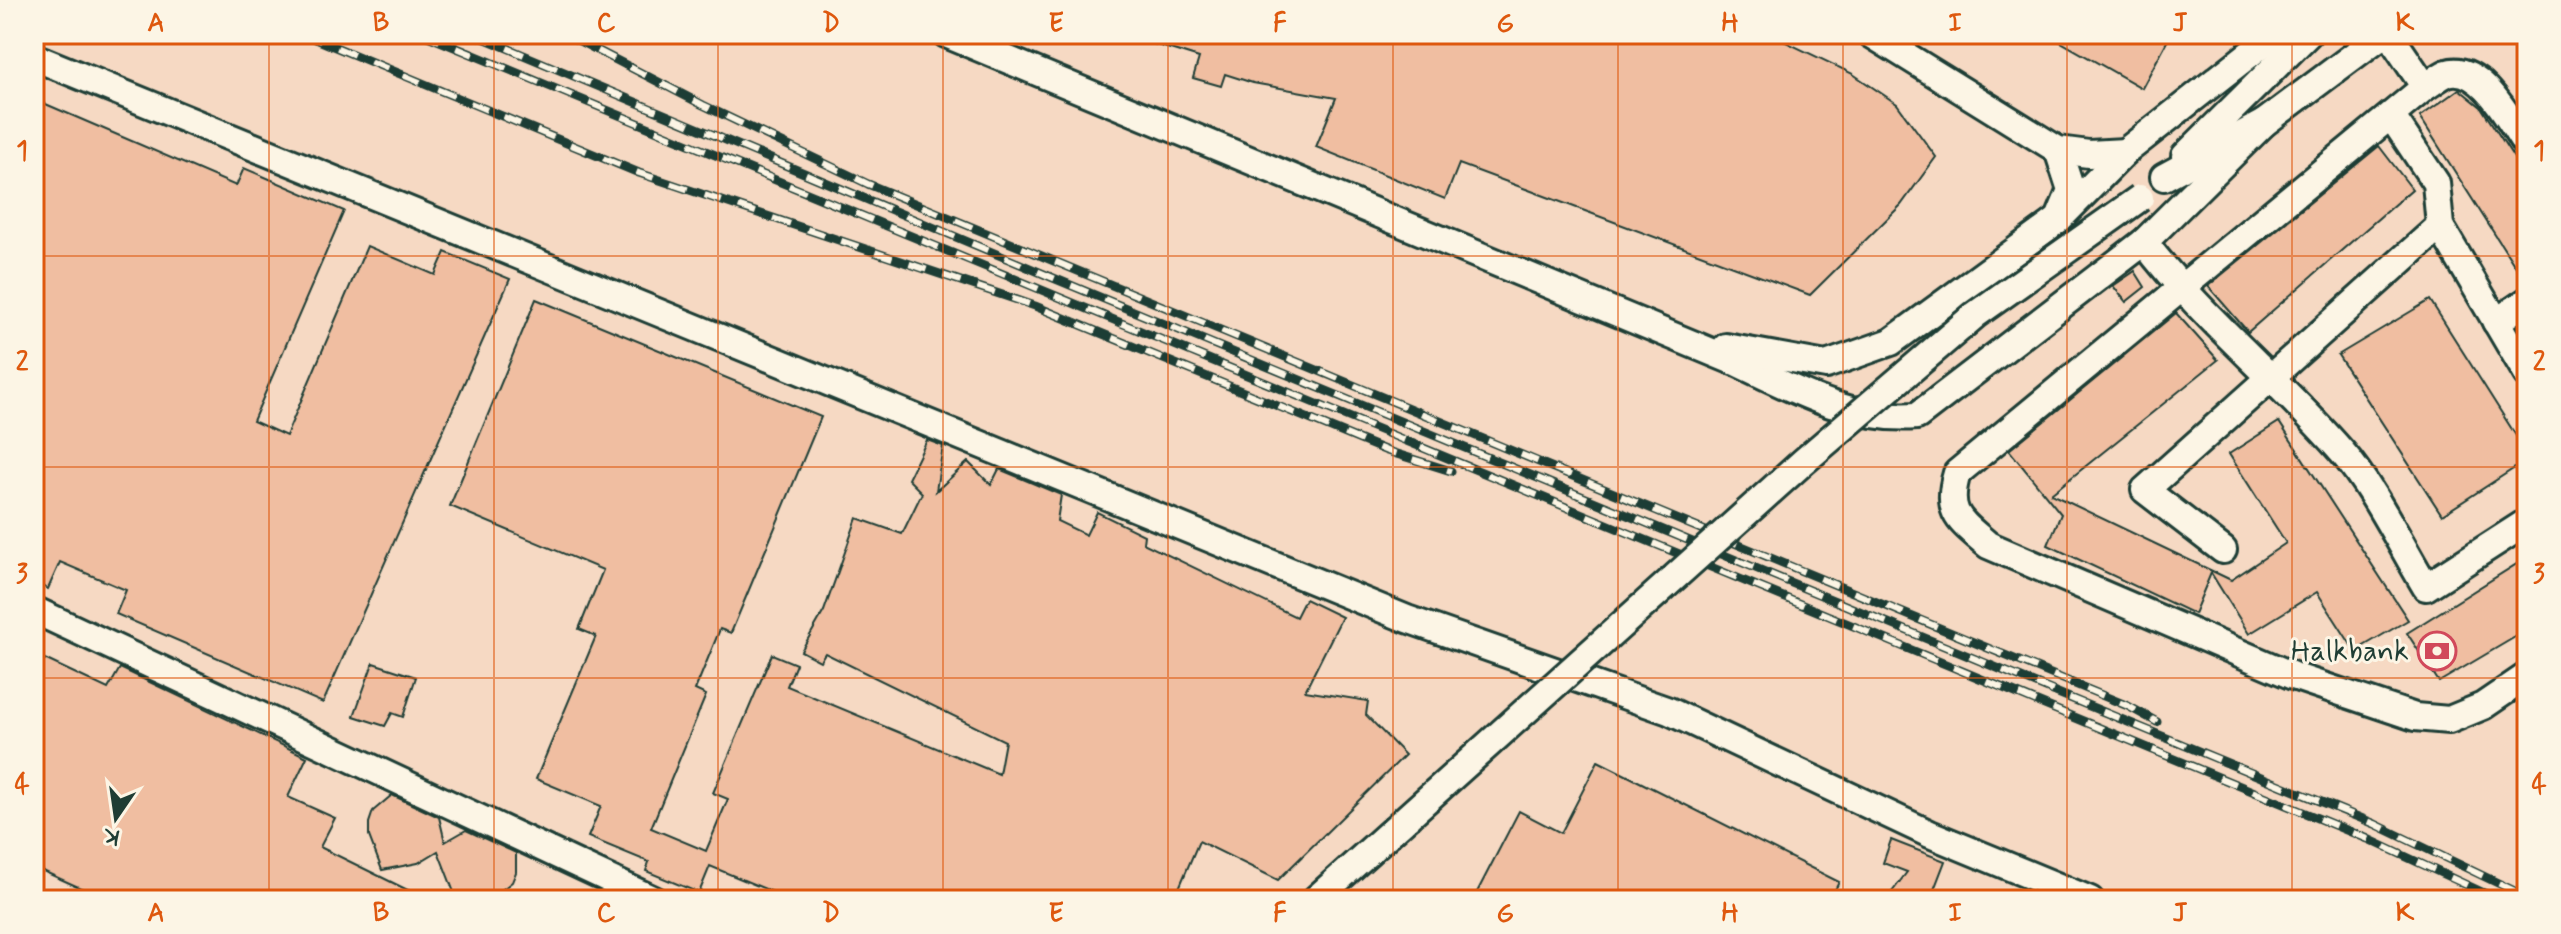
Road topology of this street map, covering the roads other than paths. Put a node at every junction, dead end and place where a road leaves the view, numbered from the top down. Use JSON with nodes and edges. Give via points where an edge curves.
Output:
{"nodes":[{"id":1,"x":946,"y":34,"type":"edge"},
{"id":2,"x":1871,"y":34,"type":"edge"},
{"id":3,"x":2275,"y":34,"type":"edge"},
{"id":4,"x":2308,"y":34,"type":"edge"},
{"id":5,"x":2383,"y":34,"type":"edge"},
{"id":6,"x":2389,"y":34,"type":"edge"},
{"id":7,"x":34,"y":57,"type":"edge"},
{"id":8,"x":2425,"y":87,"type":"junction"},
{"id":9,"x":2392,"y":117,"type":"junction"},
{"id":10,"x":2264,"y":123,"type":"junction"},
{"id":11,"x":2527,"y":146,"type":"edge"},
{"id":12,"x":2058,"y":150,"type":"junction"},
{"id":13,"x":2125,"y":152,"type":"junction"},
{"id":14,"x":2164,"y":177,"type":"junction"},
{"id":15,"x":2059,"y":219,"type":"junction"},
{"id":16,"x":2440,"y":226,"type":"junction"},
{"id":17,"x":2144,"y":242,"type":"junction"},
{"id":18,"x":2179,"y":287,"type":"junction"},
{"id":19,"x":2527,"y":301,"type":"edge"},
{"id":20,"x":2496,"y":322,"type":"junction"},
{"id":21,"x":1668,"y":335,"type":"junction"},
{"id":22,"x":2527,"y":374,"type":"edge"},
{"id":23,"x":2272,"y":375,"type":"junction"},
{"id":24,"x":2524,"y":532,"type":"edge"},
{"id":25,"x":2223,"y":550,"type":"dead end"},
{"id":26,"x":34,"y":610,"type":"edge"},
{"id":27,"x":2527,"y":676,"type":"edge"},
{"id":28,"x":654,"y":900,"type":"edge"},
{"id":29,"x":1315,"y":900,"type":"edge"},
{"id":30,"x":2090,"y":900,"type":"edge"}],
"edges":[{"from":1,"to":21,"type":"street"},
{"from":2,"to":12,"type":"street"},
{"from":3,"to":13,"type":"street"},
{"from":4,"to":14,"type":"street"},
{"from":5,"to":10,"type":"street"},
{"from":6,"to":8,"type":"street"},
{"from":7,"to":30,"type":"street","via":[[1407,619],[1669,711],[1930,834]]},
{"from":8,"to":9,"type":"street"},
{"from":8,"to":11,"type":"street","via":[[2448,73],[2463,72],[2482,82]]},
{"from":9,"to":16,"type":"street","via":[[2436,183]]},
{"from":9,"to":18,"type":"street"},
{"from":10,"to":14,"type":"street"},
{"from":10,"to":17,"type":"street"},
{"from":12,"to":13,"type":"street"},
{"from":12,"to":15,"type":"street","via":[[2071,190]]},
{"from":13,"to":15,"type":"street"},
{"from":14,"to":29,"type":"street","bridge":true,"via":[[1975,315],[1894,383]]},
{"from":15,"to":21,"type":"street","via":[[1891,342],[1826,365]]},
{"from":16,"to":20,"type":"street"},
{"from":16,"to":23,"type":"street"},
{"from":17,"to":18,"type":"street"},
{"from":17,"to":21,"type":"street","via":[[1917,416],[1884,419],[1820,403]]},
{"from":18,"to":23,"type":"street"},
{"from":18,"to":27,"type":"street","via":[[1957,473],[1950,496],[1958,519],[1988,545],[2293,676],[2415,717],[2449,720],[2483,706]]},
{"from":19,"to":20,"type":"street"},
{"from":20,"to":22,"type":"street"},
{"from":23,"to":24,"type":"street","via":[[2345,455],[2426,587]]},
{"from":23,"to":25,"type":"street","via":[[2145,490]]},
{"from":26,"to":28,"type":"street"}]}
